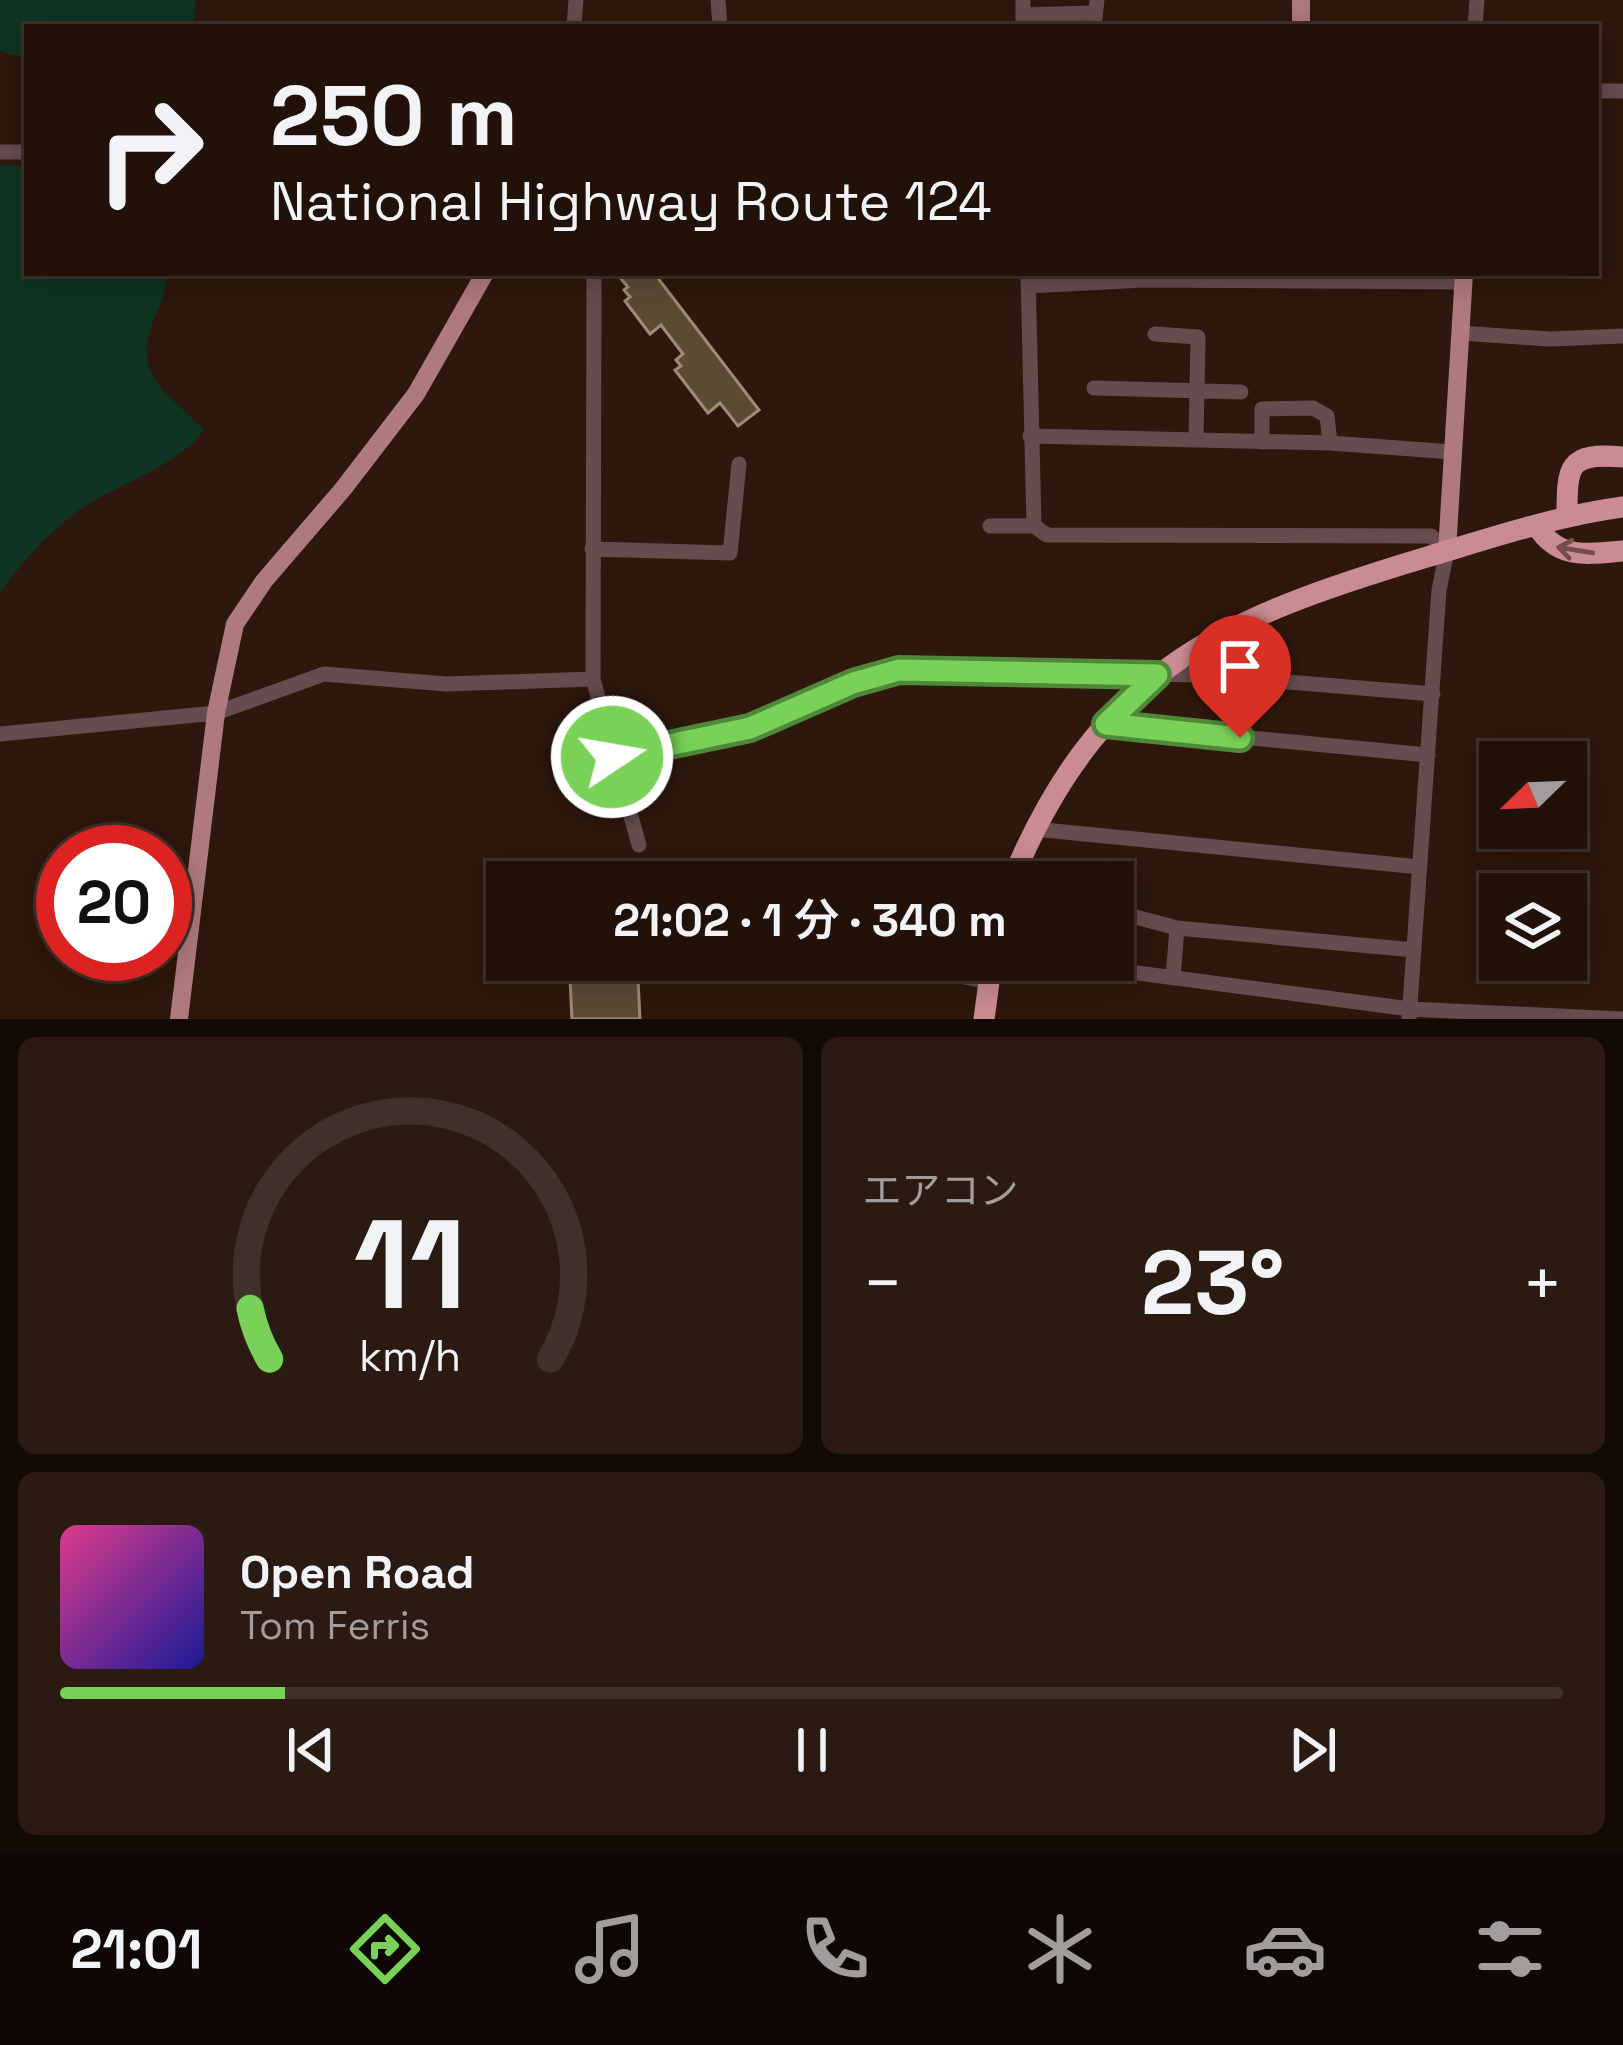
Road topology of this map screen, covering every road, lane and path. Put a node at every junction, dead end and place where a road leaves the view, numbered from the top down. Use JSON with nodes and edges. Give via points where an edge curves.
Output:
{"nodes":[{"id":1,"x":1095,"y":13,"type":"edge"},
{"id":2,"x":1023,"y":14,"type":"edge"},
{"id":3,"x":483,"y":276,"type":"edge"},
{"id":4,"x":594,"y":276,"type":"edge"},
{"id":5,"x":1464,"y":277,"type":"edge"},
{"id":6,"x":1028,"y":279,"type":"edge"},
{"id":7,"x":1460,"y":333,"type":"junction"},
{"id":8,"x":1155,"y":334,"type":"dead end"},
{"id":9,"x":1623,"y":336,"type":"edge"},
{"id":10,"x":1094,"y":388,"type":"dead end"},
{"id":11,"x":1197,"y":391,"type":"junction"},
{"id":12,"x":1241,"y":392,"type":"dead end"},
{"id":13,"x":1030,"y":436,"type":"junction"},
{"id":14,"x":1196,"y":440,"type":"junction"},
{"id":15,"x":1262,"y":442,"type":"junction"},
{"id":16,"x":1330,"y":443,"type":"junction"},
{"id":17,"x":1453,"y":452,"type":"junction"},
{"id":18,"x":1623,"y":457,"type":"edge"},
{"id":19,"x":739,"y":464,"type":"dead end"},
{"id":20,"x":1614,"y":508,"type":"edge"},
{"id":21,"x":1567,"y":517,"type":"junction"},
{"id":22,"x":990,"y":526,"type":"dead end"},
{"id":23,"x":1034,"y":526,"type":"junction"},
{"id":24,"x":1538,"y":526,"type":"junction"},
{"id":25,"x":592,"y":549,"type":"junction"},
{"id":26,"x":1623,"y":549,"type":"edge"},
{"id":27,"x":1447,"y":551,"type":"junction"},
{"id":28,"x":1157,"y":675,"type":"junction"},
{"id":29,"x":593,"y":679,"type":"junction"},
{"id":30,"x":1433,"y":694,"type":"junction"},
{"id":31,"x":215,"y":713,"type":"junction"},
{"id":32,"x":1106,"y":724,"type":"junction"},
{"id":33,"x":0,"y":734,"type":"edge"},
{"id":34,"x":1427,"y":755,"type":"junction"},
{"id":35,"x":612,"y":757,"type":"junction"},
{"id":36,"x":1034,"y":829,"type":"junction"},
{"id":37,"x":639,"y":845,"type":"dead end"},
{"id":38,"x":1020,"y":861,"type":"edge"},
{"id":39,"x":1420,"y":867,"type":"junction"},
{"id":40,"x":1134,"y":917,"type":"edge"},
{"id":41,"x":1177,"y":928,"type":"junction"},
{"id":42,"x":1414,"y":950,"type":"junction"},
{"id":43,"x":1134,"y":973,"type":"edge"},
{"id":44,"x":1172,"y":978,"type":"junction"},
{"id":45,"x":991,"y":981,"type":"edge"},
{"id":46,"x":1410,"y":1014,"type":"edge"},
{"id":47,"x":989,"y":1018,"type":"edge"},
{"id":48,"x":1623,"y":1018,"type":"edge"},
{"id":49,"x":179,"y":1019,"type":"edge"}],
"edges":[{"from":1,"to":2,"type":"street"},
{"from":3,"to":31,"type":"main road","via":[[416,394],[235,624]]},
{"from":4,"to":25,"type":"street"},
{"from":5,"to":6,"type":"street"},
{"from":5,"to":7,"type":"main road"},
{"from":6,"to":13,"type":"street"},
{"from":7,"to":9,"type":"street"},
{"from":7,"to":17,"type":"main road"},
{"from":8,"to":11,"type":"street","via":[[1198,337]]},
{"from":10,"to":11,"type":"street"},
{"from":11,"to":12,"type":"street"},
{"from":11,"to":14,"type":"street"},
{"from":13,"to":14,"type":"street"},
{"from":13,"to":23,"type":"street"},
{"from":14,"to":15,"type":"street"},
{"from":15,"to":16,"type":"street"},
{"from":15,"to":16,"type":"street","via":[[1262,409],[1313,408],[1327,416]]},
{"from":16,"to":17,"type":"street"},
{"from":17,"to":27,"type":"main road"},
{"from":18,"to":21,"type":"highway","via":[[1592,454],[1571,469]]},
{"from":19,"to":25,"type":"street","via":[[730,553]]},
{"from":20,"to":21,"type":"highway"},
{"from":20,"to":26,"type":"highway","via":[[1613,538]]},
{"from":21,"to":24,"type":"highway"},
{"from":22,"to":23,"type":"street"},
{"from":23,"to":27,"type":"street","via":[[1047,535],[1431,536]]},
{"from":26,"to":24,"type":"highway","one_way":true,"via":[[1562,551]]},
{"from":24,"to":27,"type":"highway"},
{"from":25,"to":29,"type":"street"},
{"from":27,"to":28,"type":"highway","via":[[1245,619]]},
{"from":27,"to":30,"type":"street"},
{"from":28,"to":30,"type":"street"},
{"from":28,"to":32,"type":"highway"},
{"from":28,"to":35,"type":"street","via":[[899,670],[750,728]]},
{"from":29,"to":31,"type":"street","via":[[446,684],[324,674]]},
{"from":29,"to":35,"type":"street"},
{"from":30,"to":34,"type":"street"},
{"from":31,"to":33,"type":"street"},
{"from":31,"to":49,"type":"main road"},
{"from":32,"to":34,"type":"street"},
{"from":32,"to":36,"type":"highway"},
{"from":34,"to":39,"type":"street"},
{"from":35,"to":37,"type":"street"},
{"from":36,"to":38,"type":"highway"},
{"from":36,"to":39,"type":"street"},
{"from":39,"to":42,"type":"street"},
{"from":40,"to":41,"type":"street"},
{"from":41,"to":42,"type":"street"},
{"from":41,"to":44,"type":"street"},
{"from":42,"to":46,"type":"street"},
{"from":43,"to":44,"type":"street"},
{"from":44,"to":46,"type":"street"},
{"from":45,"to":47,"type":"highway"},
{"from":46,"to":48,"type":"street"}]}
